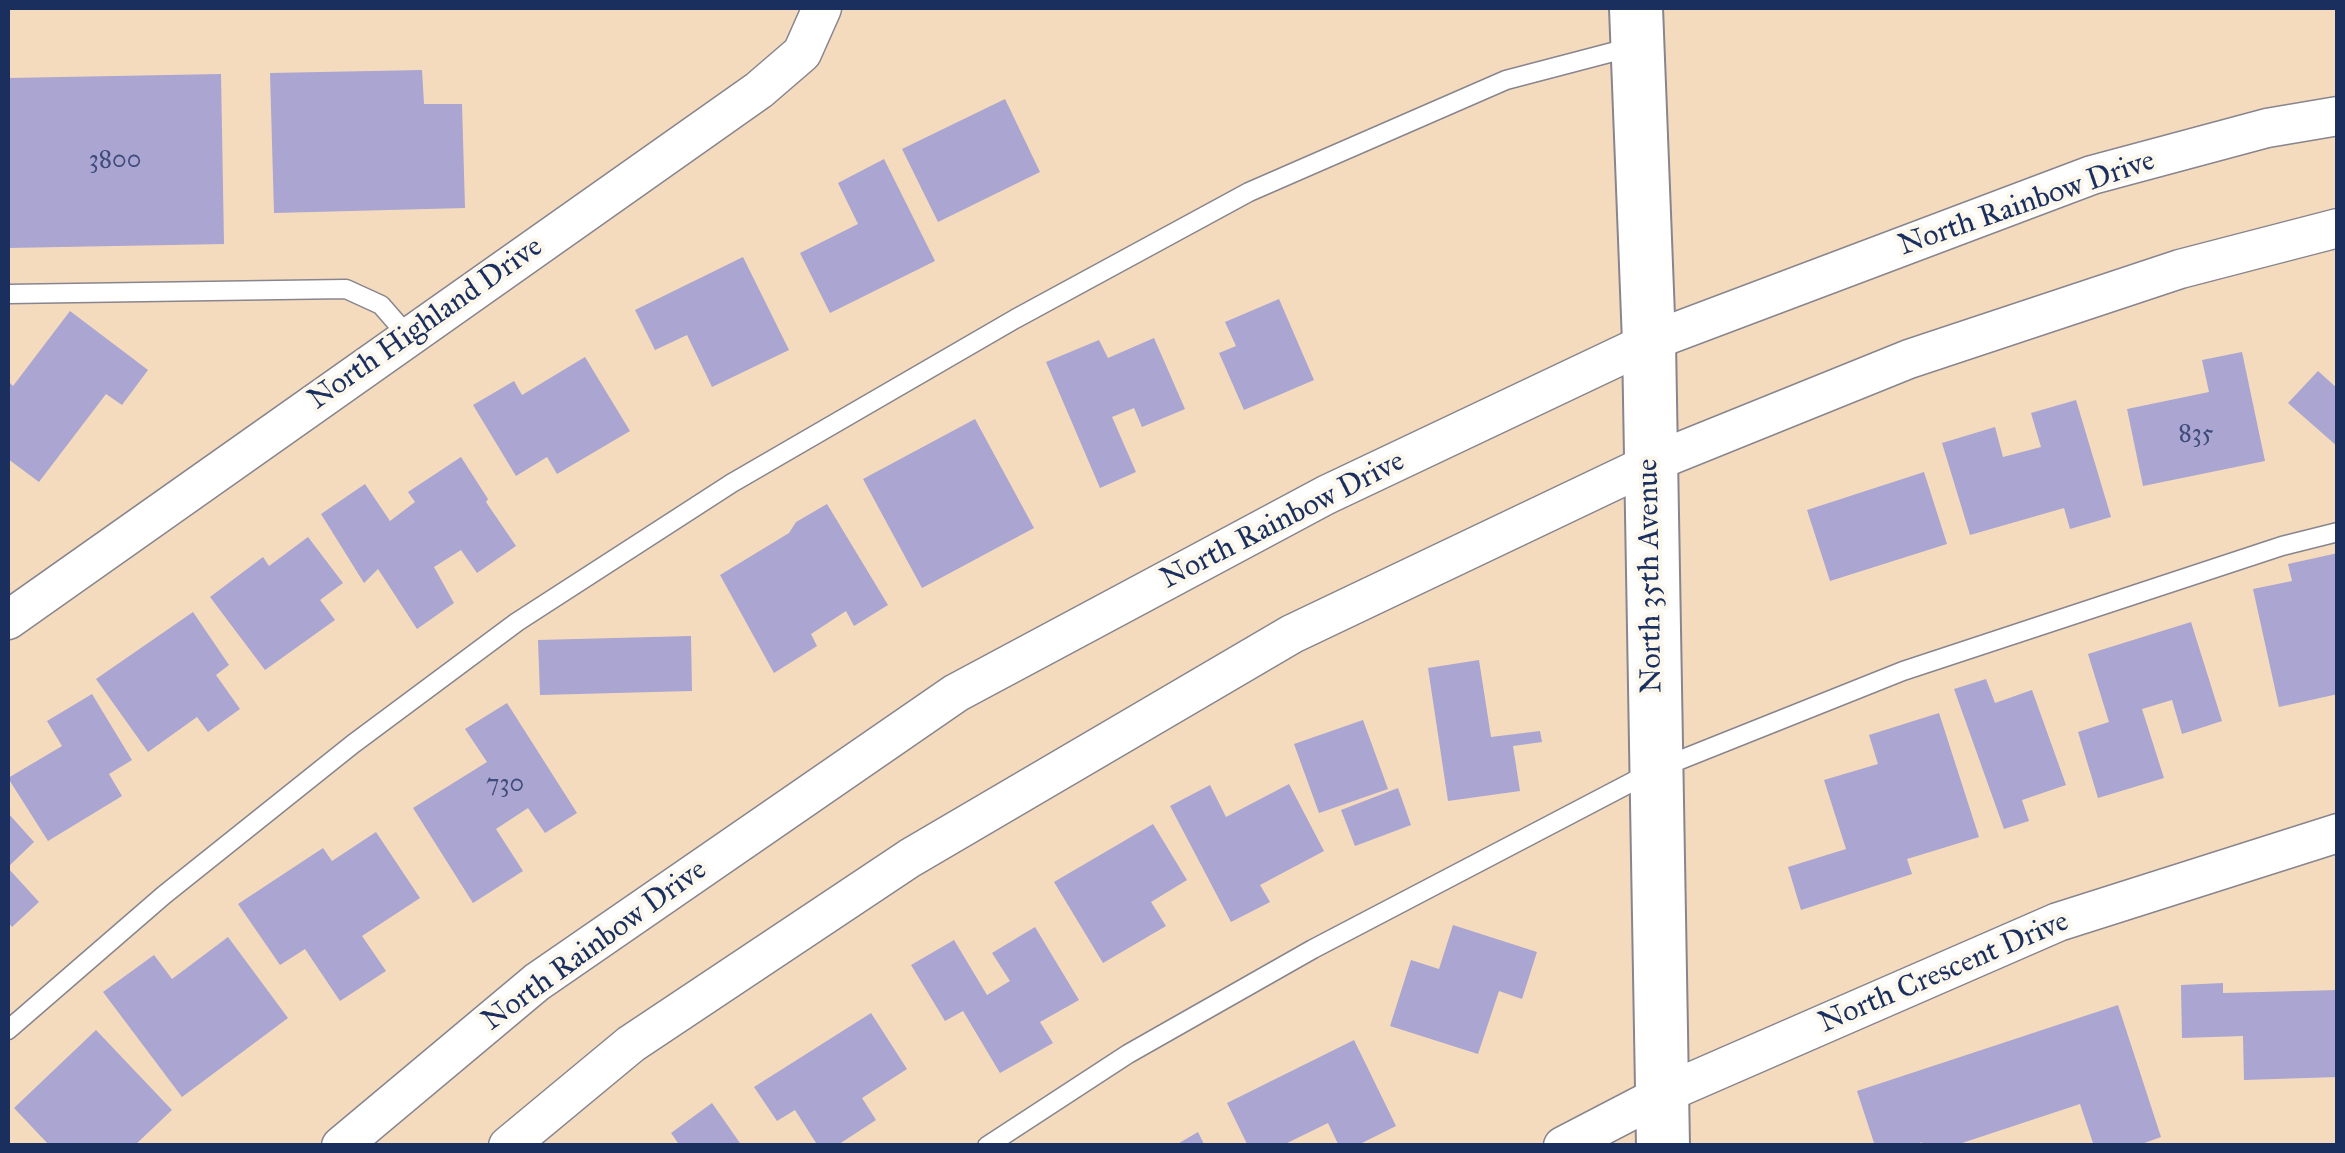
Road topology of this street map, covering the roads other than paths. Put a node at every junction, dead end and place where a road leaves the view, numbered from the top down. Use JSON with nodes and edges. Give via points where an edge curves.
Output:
{"nodes":[{"id":1,"x":822,"y":8,"type":"edge"},
{"id":2,"x":1637,"y":26,"type":"edge"},
{"id":3,"x":2338,"y":116,"type":"edge"},
{"id":4,"x":2338,"y":228,"type":"edge"},
{"id":5,"x":8,"y":294,"type":"edge"},
{"id":6,"x":408,"y":336,"type":"junction"},
{"id":7,"x":1649,"y":342,"type":"junction"},
{"id":8,"x":1649,"y":464,"type":"junction"},
{"id":9,"x":2338,"y":532,"type":"edge"},
{"id":10,"x":8,"y":618,"type":"edge"},
{"id":11,"x":1655,"y":770,"type":"junction"},
{"id":12,"x":2338,"y":834,"type":"edge"},
{"id":13,"x":8,"y":1030,"type":"edge"},
{"id":14,"x":1662,"y":1120,"type":"edge"},
{"id":15,"x":340,"y":1146,"type":"edge"},
{"id":16,"x":508,"y":1146,"type":"edge"},
{"id":17,"x":987,"y":1146,"type":"edge"},
{"id":18,"x":1563,"y":1146,"type":"edge"}],
"edges":[{"from":1,"to":6,"type":"street","name":"North Highland Drive","via":[[802,53],[759,90]]},
{"from":2,"to":7,"type":"street","name":"North 35th Avenue"},
{"from":2,"to":13,"type":"lane","via":[[1248,192],[732,483],[517,622],[368,733]]},
{"from":3,"to":7,"type":"street","name":"North Rainbow Drive","via":[[2092,175]]},
{"from":4,"to":8,"type":"street","via":[[2180,268],[1909,359]]},
{"from":5,"to":6,"type":"lane","via":[[346,289],[381,305]]},
{"from":6,"to":10,"type":"street","name":"North Highland Drive"},
{"from":7,"to":8,"type":"street","name":"North 35th Avenue"},
{"from":7,"to":15,"type":"street","name":"North Rainbow Drive","via":[[1326,495],[956,693],[537,982]]},
{"from":8,"to":11,"type":"street","name":"North 35th Avenue"},
{"from":8,"to":16,"type":"street","via":[[1292,634],[910,858],[631,1044]]},
{"from":9,"to":11,"type":"lane","via":[[1903,671]]},
{"from":11,"to":14,"type":"street","name":"North 35th Avenue"},
{"from":11,"to":17,"type":"lane","via":[[1280,968],[1128,1054]]},
{"from":12,"to":14,"type":"street","name":"North Crescent Drive","via":[[2058,922]]},
{"from":14,"to":18,"type":"street","name":"North Crescent Drive"}]}
